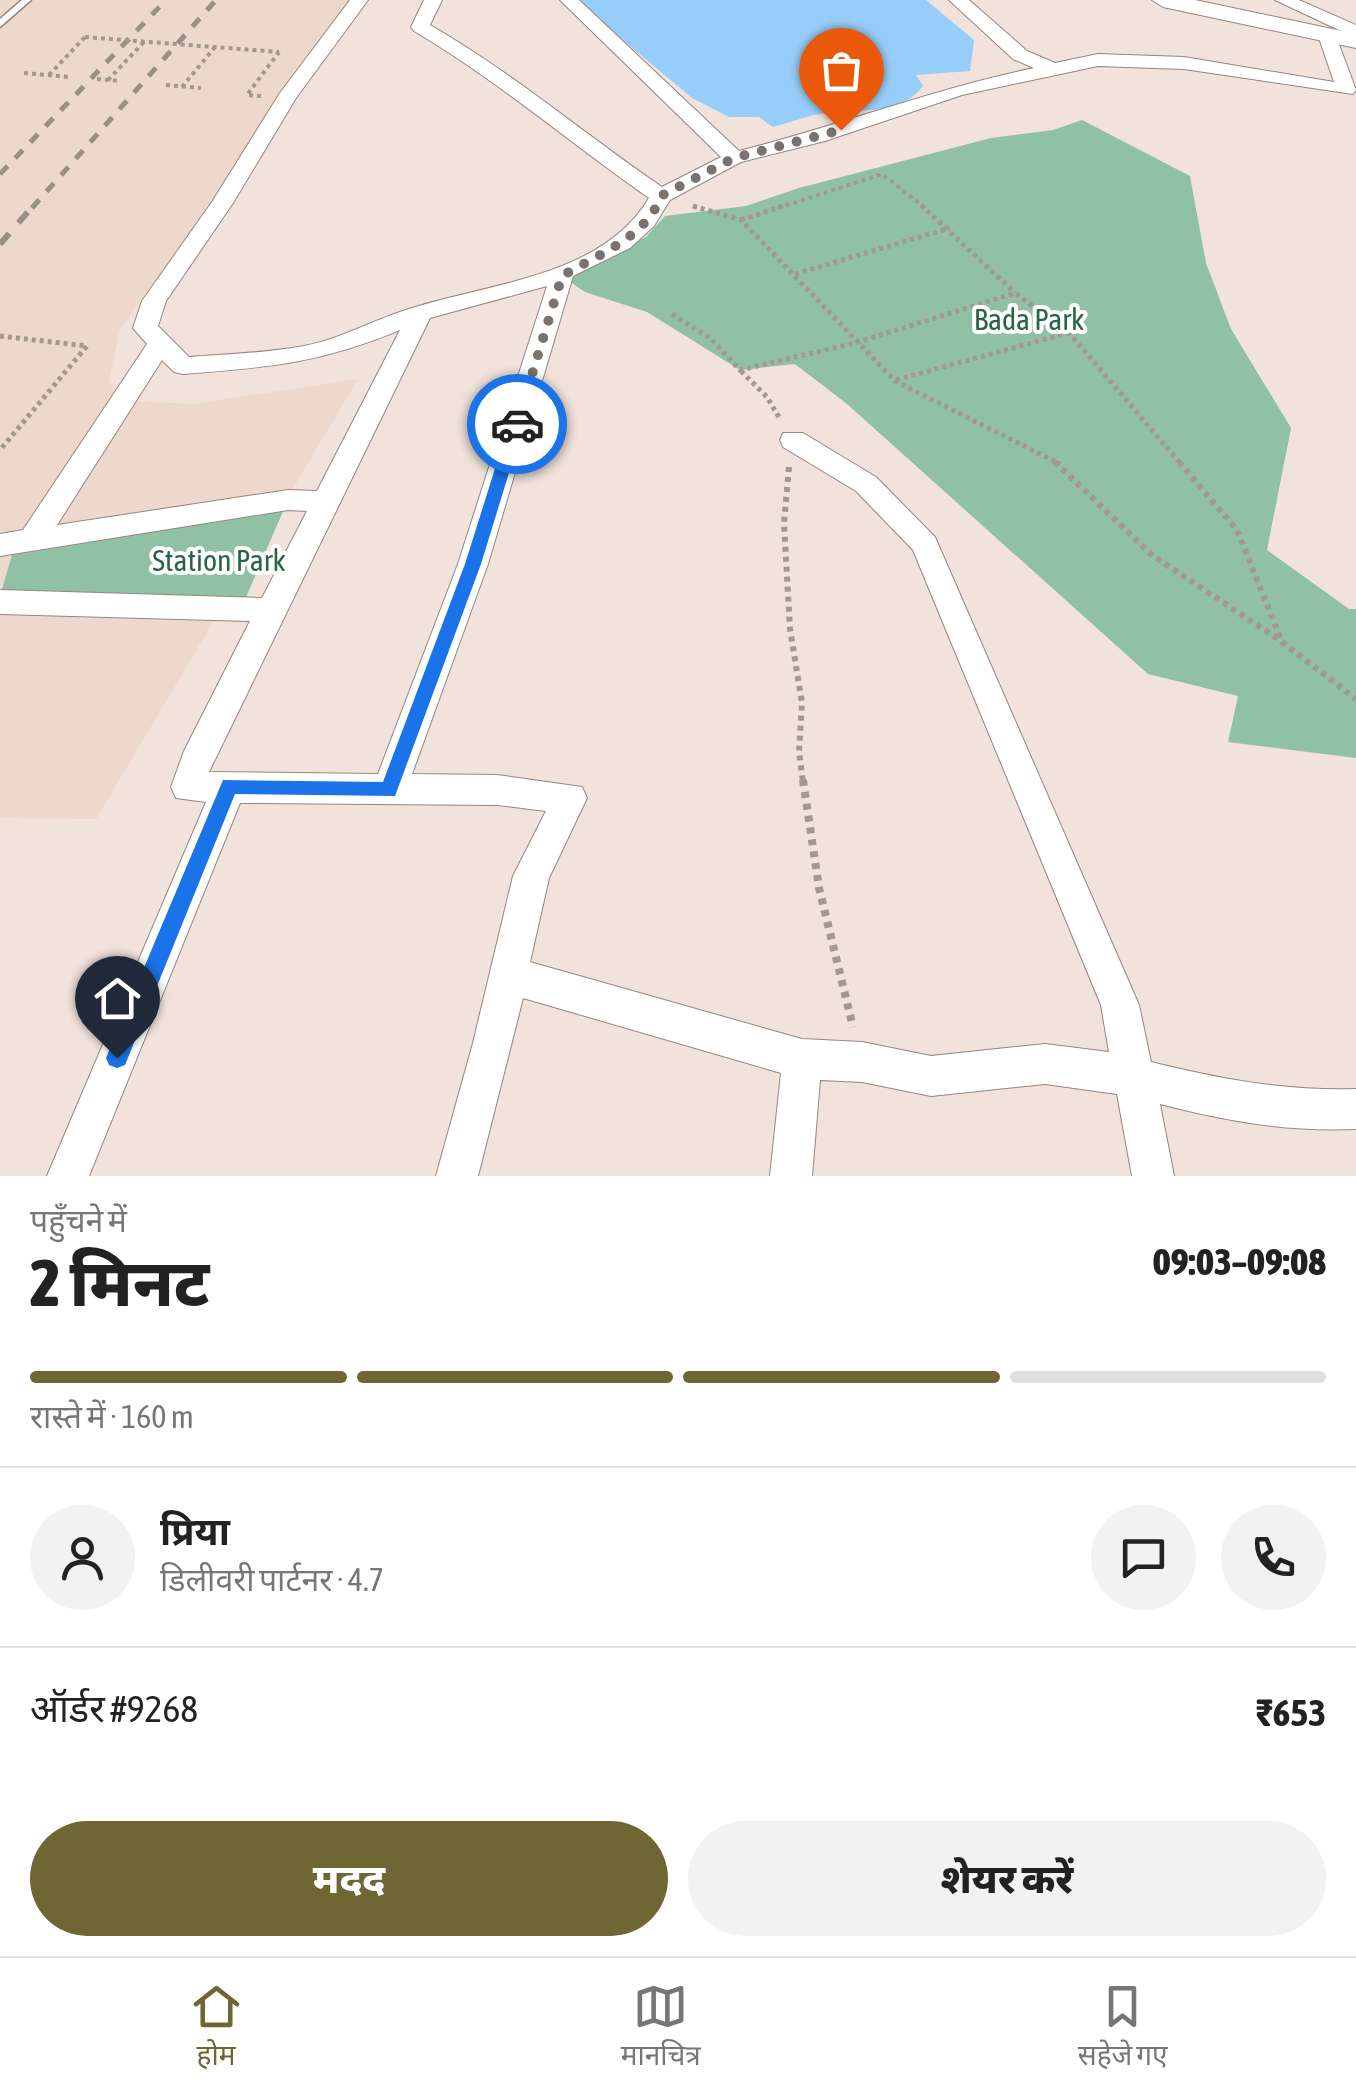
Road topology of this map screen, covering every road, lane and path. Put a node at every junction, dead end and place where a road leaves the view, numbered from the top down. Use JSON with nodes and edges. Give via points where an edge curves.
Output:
{"nodes":[{"id":1,"x":28,"y":0,"type":"edge"},
{"id":2,"x":359,"y":0,"type":"edge"},
{"id":3,"x":433,"y":0,"type":"edge"},
{"id":4,"x":569,"y":0,"type":"edge"},
{"id":5,"x":958,"y":0,"type":"edge"},
{"id":6,"x":1163,"y":0,"type":"edge"},
{"id":7,"x":1284,"y":0,"type":"edge"},
{"id":8,"x":0,"y":24,"type":"edge"},
{"id":9,"x":1356,"y":32,"type":"edge"},
{"id":10,"x":1327,"y":35,"type":"junction"},
{"id":11,"x":1356,"y":41,"type":"edge"},
{"id":12,"x":144,"y":42,"type":"junction"},
{"id":13,"x":215,"y":47,"type":"junction"},
{"id":14,"x":1050,"y":68,"type":"junction"},
{"id":15,"x":24,"y":73,"type":"dead end"},
{"id":16,"x":49,"y":75,"type":"junction"},
{"id":17,"x":69,"y":77,"type":"dead end"},
{"id":18,"x":97,"y":79,"type":"dead end"},
{"id":19,"x":108,"y":80,"type":"junction"},
{"id":20,"x":121,"y":81,"type":"dead end"},
{"id":21,"x":256,"y":82,"type":"dead end"},
{"id":22,"x":166,"y":85,"type":"dead end"},
{"id":23,"x":182,"y":86,"type":"junction"},
{"id":24,"x":200,"y":88,"type":"dead end"},
{"id":25,"x":734,"y":158,"type":"junction"},
{"id":26,"x":661,"y":196,"type":"junction"},
{"id":27,"x":741,"y":220,"type":"junction"},
{"id":28,"x":950,"y":228,"type":"junction"},
{"id":29,"x":794,"y":274,"type":"junction"},
{"id":30,"x":562,"y":276,"type":"junction"},
{"id":31,"x":1015,"y":293,"type":"junction"},
{"id":32,"x":420,"y":314,"type":"junction"},
{"id":33,"x":672,"y":314,"type":"dead end"},
{"id":34,"x":1069,"y":333,"type":"junction"},
{"id":35,"x":0,"y":336,"type":"edge"},
{"id":36,"x":855,"y":343,"type":"junction"},
{"id":37,"x":160,"y":344,"type":"junction"},
{"id":38,"x":740,"y":370,"type":"junction"},
{"id":39,"x":895,"y":381,"type":"junction"},
{"id":40,"x":793,"y":440,"type":"junction"},
{"id":41,"x":0,"y":450,"type":"edge"},
{"id":42,"x":324,"y":502,"type":"junction"},
{"id":43,"x":32,"y":540,"type":"junction"},
{"id":44,"x":0,"y":545,"type":"edge"},
{"id":45,"x":0,"y":602,"type":"edge"},
{"id":46,"x":271,"y":610,"type":"junction"},
{"id":47,"x":1282,"y":642,"type":"junction"},
{"id":48,"x":1356,"y":699,"type":"edge"},
{"id":49,"x":230,"y":786,"type":"junction"},
{"id":50,"x":389,"y":790,"type":"junction"},
{"id":51,"x":509,"y":975,"type":"junction"},
{"id":52,"x":802,"y":1059,"type":"junction"},
{"id":53,"x":862,"y":1062,"type":"junction"},
{"id":54,"x":1134,"y":1079,"type":"junction"},
{"id":55,"x":1356,"y":1109,"type":"edge"},
{"id":56,"x":68,"y":1176,"type":"edge"},
{"id":57,"x":457,"y":1176,"type":"edge"},
{"id":58,"x":791,"y":1176,"type":"edge"},
{"id":59,"x":1153,"y":1176,"type":"edge"}],
"edges":[{"from":1,"to":8,"type":"lane"},
{"from":2,"to":37,"type":"street","via":[[154,301],[145,328]]},
{"from":3,"to":26,"type":"street","via":[[420,27],[480,62]]},
{"from":4,"to":25,"type":"street"},
{"from":5,"to":14,"type":"street","via":[[1020,55]]},
{"from":6,"to":10,"type":"street"},
{"from":7,"to":9,"type":"street"},
{"from":10,"to":11,"type":"street"},
{"from":10,"to":14,"type":"street","via":[[1346,90],[1184,63],[1098,60]]},
{"from":12,"to":13,"type":"path","bridge":true},
{"from":12,"to":16,"type":"path","bridge":true,"via":[[85,37]]},
{"from":12,"to":19,"type":"path"},
{"from":13,"to":21,"type":"path","bridge":true,"via":[[279,52]]},
{"from":13,"to":23,"type":"path"},
{"from":14,"to":25,"type":"street"},
{"from":15,"to":16,"type":"path"},
{"from":16,"to":17,"type":"path"},
{"from":18,"to":19,"type":"path"},
{"from":19,"to":20,"type":"path"},
{"from":22,"to":23,"type":"path"},
{"from":23,"to":24,"type":"path"},
{"from":25,"to":26,"type":"street"},
{"from":26,"to":27,"type":"path"},
{"from":26,"to":30,"type":"street","via":[[636,232]]},
{"from":27,"to":28,"type":"path","via":[[882,174]]},
{"from":27,"to":29,"type":"path"},
{"from":28,"to":29,"type":"path"},
{"from":28,"to":31,"type":"path"},
{"from":29,"to":36,"type":"path"},
{"from":30,"to":32,"type":"street"},
{"from":30,"to":50,"type":"street","via":[[473,564]]},
{"from":31,"to":34,"type":"path"},
{"from":31,"to":36,"type":"path"},
{"from":32,"to":37,"type":"street","via":[[307,354],[184,366]]},
{"from":32,"to":42,"type":"street"},
{"from":33,"to":38,"type":"path","via":[[710,338]]},
{"from":34,"to":39,"type":"path"},
{"from":34,"to":47,"type":"path","via":[[1237,530]]},
{"from":35,"to":41,"type":"path","via":[[86,346]]},
{"from":36,"to":38,"type":"path"},
{"from":36,"to":39,"type":"path"},
{"from":37,"to":43,"type":"street"},
{"from":38,"to":40,"type":"path"},
{"from":39,"to":47,"type":"path","via":[[1060,464],[1152,555]]},
{"from":40,"to":53,"type":"path","via":[[784,523],[802,703],[799,752],[819,888]]},
{"from":40,"to":54,"type":"street","via":[[848,466],[891,503],[924,545],[1120,1005]]},
{"from":42,"to":43,"type":"street","via":[[288,500]]},
{"from":42,"to":46,"type":"street"},
{"from":43,"to":44,"type":"street"},
{"from":45,"to":46,"type":"street"},
{"from":46,"to":49,"type":"street","via":[[188,787]]},
{"from":47,"to":48,"type":"path"},
{"from":49,"to":50,"type":"street"},
{"from":49,"to":56,"type":"street"},
{"from":50,"to":51,"type":"street","via":[[570,798],[530,876]]},
{"from":51,"to":52,"type":"street"},
{"from":51,"to":57,"type":"street"},
{"from":52,"to":53,"type":"street"},
{"from":52,"to":58,"type":"street"},
{"from":53,"to":54,"type":"street","via":[[931,1076],[1046,1064]]},
{"from":54,"to":55,"type":"street","via":[[1236,1103]]},
{"from":54,"to":59,"type":"street"}]}
